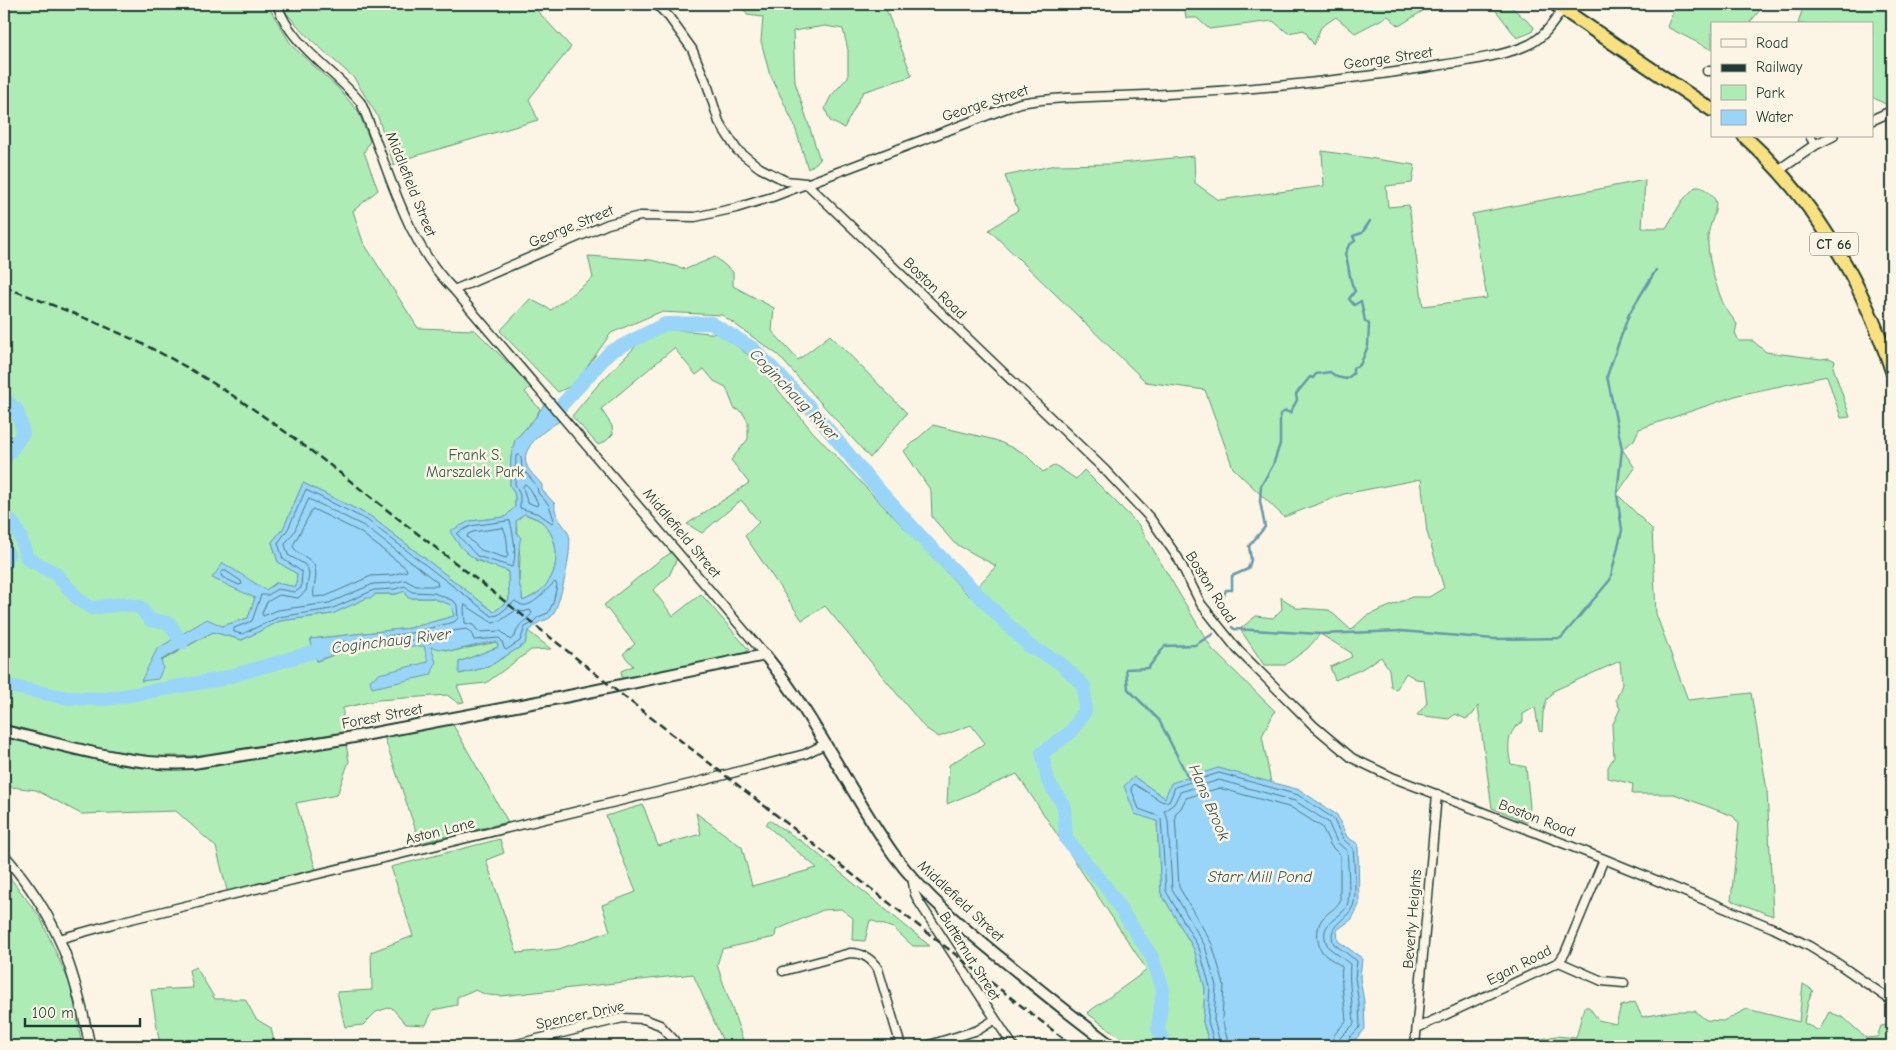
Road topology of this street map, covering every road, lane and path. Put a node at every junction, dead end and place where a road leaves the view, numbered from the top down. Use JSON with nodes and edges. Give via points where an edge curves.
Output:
{"nodes":[{"id":1,"x":277,"y":4,"type":"edge"},
{"id":2,"x":656,"y":4,"type":"edge"},
{"id":3,"x":1559,"y":7,"type":"edge"},
{"id":4,"x":1711,"y":109,"type":"edge"},
{"id":5,"x":1892,"y":111,"type":"edge"},
{"id":6,"x":1874,"y":119,"type":"edge"},
{"id":7,"x":1746,"y":138,"type":"edge"},
{"id":8,"x":1811,"y":138,"type":"edge"},
{"id":9,"x":1829,"y":138,"type":"edge"},
{"id":10,"x":1815,"y":145,"type":"junction"},
{"id":11,"x":1779,"y":170,"type":"junction"},
{"id":12,"x":806,"y":183,"type":"junction"},
{"id":13,"x":454,"y":290,"type":"junction"},
{"id":14,"x":1892,"y":371,"type":"edge"},
{"id":15,"x":765,"y":654,"type":"junction"},
{"id":16,"x":4,"y":731,"type":"edge"},
{"id":17,"x":825,"y":744,"type":"junction"},
{"id":18,"x":1436,"y":794,"type":"junction"},
{"id":19,"x":4,"y":855,"type":"edge"},
{"id":20,"x":1604,"y":859,"type":"junction"},
{"id":21,"x":912,"y":877,"type":"junction"},
{"id":22,"x":60,"y":938,"type":"junction"},
{"id":23,"x":1559,"y":962,"type":"junction"},
{"id":24,"x":783,"y":971,"type":"dead end"},
{"id":25,"x":1624,"y":983,"type":"dead end"},
{"id":26,"x":1892,"y":1001,"type":"edge"},
{"id":27,"x":994,"y":1020,"type":"junction"},
{"id":28,"x":1417,"y":1028,"type":"junction"},
{"id":29,"x":90,"y":1046,"type":"edge"},
{"id":30,"x":508,"y":1046,"type":"edge"},
{"id":31,"x":676,"y":1046,"type":"edge"},
{"id":32,"x":902,"y":1046,"type":"edge"},
{"id":33,"x":926,"y":1046,"type":"edge"},
{"id":34,"x":1013,"y":1046,"type":"edge"},
{"id":35,"x":1112,"y":1046,"type":"edge"},
{"id":36,"x":1415,"y":1046,"type":"edge"}],
"edges":[{"from":1,"to":13,"type":"street","name":"Middlefield Street","via":[[289,30],[300,43],[362,103],[412,233],[438,274]]},
{"from":2,"to":12,"type":"street","via":[[692,49],[719,122],[737,150],[760,168],[786,181]]},
{"from":3,"to":4,"type":"highway"},
{"from":3,"to":12,"type":"street","name":"George Street","via":[[1548,30],[1529,44],[1503,53],[1366,76],[1288,84],[1020,102]]},
{"from":5,"to":6,"type":"street"},
{"from":7,"to":11,"type":"highway","number":"CT 66"},
{"from":8,"to":10,"type":"street"},
{"from":9,"to":10,"type":"street"},
{"from":10,"to":11,"type":"street"},
{"from":11,"to":14,"type":"highway","number":"CT 66","via":[[1810,207],[1851,273],[1876,324]]},
{"from":12,"to":13,"type":"street","name":"George Street","via":[[736,208],[694,217],[640,216],[608,224]]},
{"from":12,"to":18,"type":"street","name":"Boston Road","via":[[1106,471],[1150,518],[1178,558],[1201,604],[1218,628],[1314,726],[1352,758]]},
{"from":13,"to":15,"type":"street","name":"Middlefield Street"},
{"from":15,"to":16,"type":"main road","name":"Forest Street","via":[[569,696],[343,739],[193,763],[166,764],[125,758]]},
{"from":15,"to":17,"type":"main road","name":"Middlefield Street"},
{"from":17,"to":21,"type":"main road","name":"Middlefield Street","via":[[874,825]]},
{"from":17,"to":22,"type":"street","name":"Aston Lane","via":[[805,754],[694,783]]},
{"from":18,"to":20,"type":"street","name":"Boston Road"},
{"from":18,"to":28,"type":"street","name":"Beverly Heights"},
{"from":19,"to":22,"type":"street","via":[[39,900]]},
{"from":20,"to":23,"type":"street","name":"Egan Road"},
{"from":20,"to":26,"type":"street","name":"Boston Road","via":[[1773,928],[1840,965]]},
{"from":21,"to":27,"type":"street","name":"Butternut Street","via":[[919,902]]},
{"from":21,"to":35,"type":"main road","name":"Middlefield Street","via":[[961,925]]},
{"from":22,"to":29,"type":"street","via":[[75,980]]},
{"from":23,"to":25,"type":"street","via":[[1602,981]]},
{"from":23,"to":28,"type":"street","name":"Egan Road"},
{"from":24,"to":32,"type":"street","via":[[850,953],[860,953],[872,960],[878,968]]},
{"from":27,"to":33,"type":"street","via":[[978,1030]]},
{"from":27,"to":34,"type":"street","name":"Butternut Street"},
{"from":28,"to":36,"type":"street","name":"Beverly Heights"},
{"from":30,"to":31,"type":"street","name":"Spencer Drive","via":[[623,1018],[644,1019],[660,1026]]}]}
